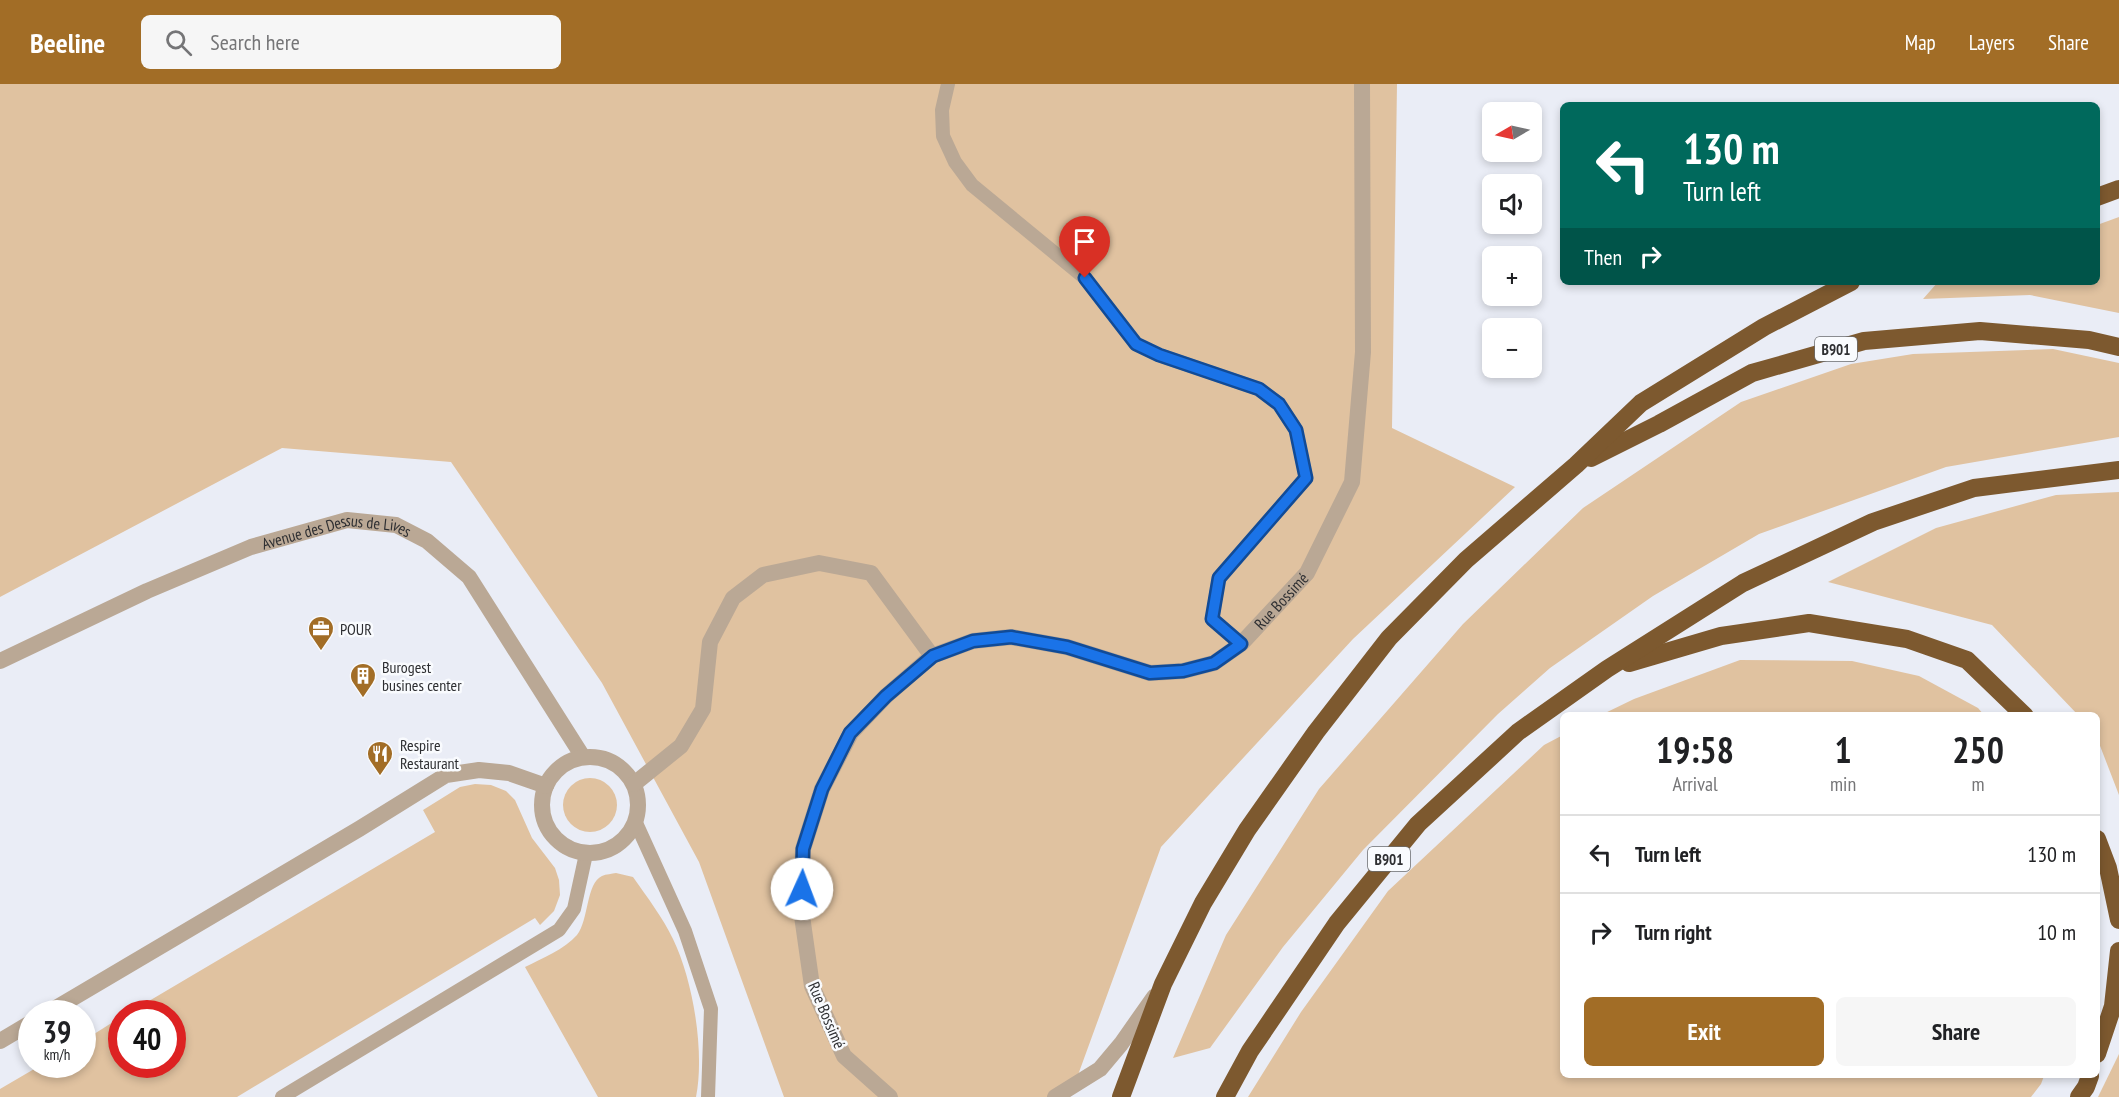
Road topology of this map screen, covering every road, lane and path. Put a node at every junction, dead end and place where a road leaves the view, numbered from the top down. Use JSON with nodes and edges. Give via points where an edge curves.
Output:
{"nodes":[{"id":1,"x":948,"y":84,"type":"edge"},
{"id":2,"x":1362,"y":84,"type":"edge"},
{"id":3,"x":2119,"y":189,"type":"edge"},
{"id":4,"x":2100,"y":195,"type":"edge"},
{"id":5,"x":1845,"y":285,"type":"edge"},
{"id":6,"x":2119,"y":347,"type":"edge"},
{"id":7,"x":1576,"y":465,"type":"junction"},
{"id":8,"x":2119,"y":470,"type":"edge"},
{"id":9,"x":1241,"y":644,"type":"junction"},
{"id":10,"x":933,"y":656,"type":"junction"},
{"id":11,"x":0,"y":661,"type":"edge"},
{"id":12,"x":1607,"y":669,"type":"junction"},
{"id":13,"x":2021,"y":712,"type":"edge"},
{"id":14,"x":583,"y":757,"type":"junction"},
{"id":15,"x":634,"y":784,"type":"junction"},
{"id":16,"x":546,"y":786,"type":"junction"},
{"id":17,"x":636,"y":823,"type":"junction"},
{"id":18,"x":2100,"y":847,"type":"edge"},
{"id":19,"x":586,"y":854,"type":"junction"},
{"id":20,"x":2119,"y":920,"type":"edge"},
{"id":21,"x":2119,"y":951,"type":"edge"},
{"id":22,"x":1163,"y":984,"type":"junction"},
{"id":23,"x":70,"y":1000,"type":"edge"},
{"id":24,"x":18,"y":1030,"type":"edge"},
{"id":25,"x":0,"y":1041,"type":"edge"},
{"id":26,"x":2100,"y":1045,"type":"edge"},
{"id":27,"x":2089,"y":1078,"type":"edge"},
{"id":28,"x":282,"y":1097,"type":"edge"},
{"id":29,"x":708,"y":1097,"type":"edge"},
{"id":30,"x":890,"y":1097,"type":"edge"},
{"id":31,"x":1055,"y":1097,"type":"edge"},
{"id":32,"x":1121,"y":1097,"type":"edge"},
{"id":33,"x":1225,"y":1097,"type":"edge"},
{"id":34,"x":2079,"y":1097,"type":"edge"}],
"edges":[{"from":1,"to":9,"type":"lane","via":[[942,110],[943,136],[972,185],[1085,278],[1136,344],[1259,389],[1279,404],[1296,430],[1306,478],[1219,578],[1212,619]]},
{"from":2,"to":9,"type":"street","name":"Rue Bossimé","via":[[1363,352],[1352,482],[1307,573]]},
{"from":3,"to":4,"type":"highway"},
{"from":5,"to":7,"type":"highway","number":"B901","via":[[1764,327],[1641,403]]},
{"from":6,"to":7,"type":"highway","number":"B901","via":[[2089,340],[1980,331],[1864,341],[1752,373]]},
{"from":7,"to":22,"type":"highway","number":"B901","via":[[1466,560],[1389,638],[1247,830],[1203,903]]},
{"from":8,"to":12,"type":"highway","number":"B901","via":[[1974,488],[1873,522],[1743,583]]},
{"from":9,"to":10,"type":"street","name":"Rue Bossimé","via":[[1214,663],[1183,671],[1150,673],[1067,647],[1011,637],[973,641]]},
{"from":10,"to":15,"type":"street","via":[[871,573],[819,563],[763,575],[733,598],[710,642],[703,709],[681,746]]},
{"from":10,"to":30,"type":"street","name":"Rue Bossimé","via":[[850,733],[822,789],[803,849],[801,909],[812,986],[844,1056]]},
{"from":11,"to":14,"type":"street","name":"Avenue des Dessus de Lives","via":[[251,547],[347,520],[396,525],[427,541],[469,577]]},
{"from":12,"to":13,"type":"highway","number":"B901","via":[[1721,636],[1809,623],[1907,639],[1967,660]]},
{"from":12,"to":33,"type":"highway","number":"B901","via":[[1518,732],[1418,824],[1337,923],[1250,1051]]},
{"from":14,"to":15,"type":"street","via":[[616,764]]},
{"from":14,"to":16,"type":"street","via":[[553,773]]},
{"from":15,"to":17,"type":"street","via":[[639,806]]},
{"from":16,"to":19,"type":"street","via":[[542,805],[544,821],[552,836],[565,847]]},
{"from":16,"to":23,"type":"street","via":[[509,773],[479,770],[446,775]]},
{"from":17,"to":19,"type":"street","via":[[614,848]]},
{"from":17,"to":29,"type":"lane","via":[[685,931],[711,1009]]},
{"from":18,"to":20,"type":"highway"},
{"from":19,"to":28,"type":"lane","via":[[574,909],[559,930]]},
{"from":21,"to":26,"type":"highway","via":[[2113,1006]]},
{"from":22,"to":31,"type":"street","via":[[1100,1069]]},
{"from":22,"to":32,"type":"highway","number":"B901"},
{"from":24,"to":25,"type":"street"},
{"from":27,"to":34,"type":"highway"}]}
